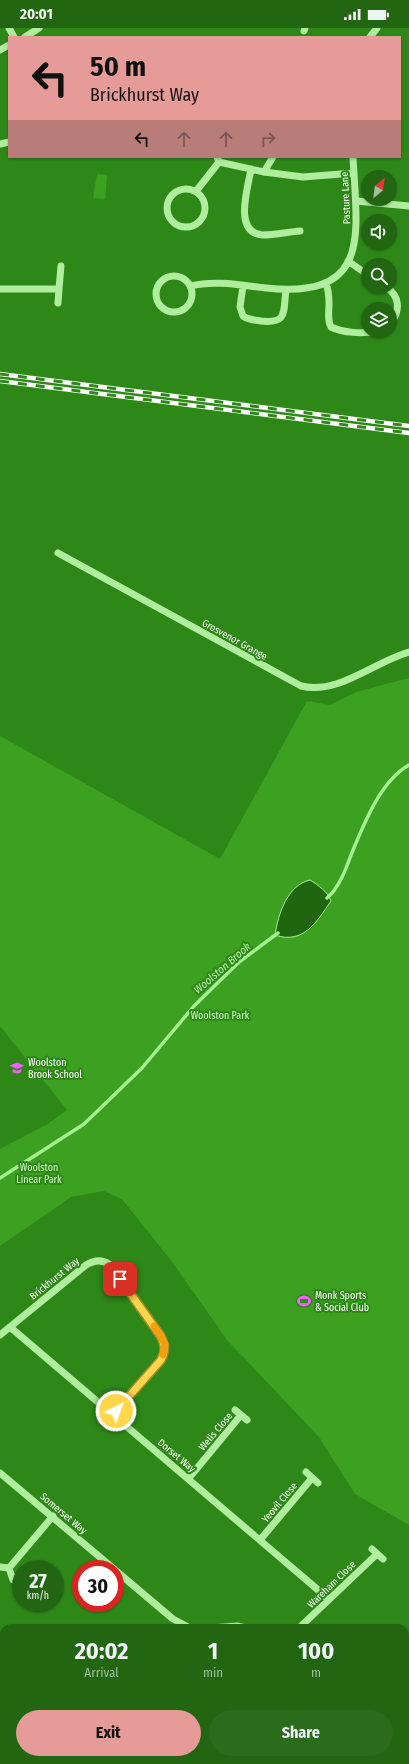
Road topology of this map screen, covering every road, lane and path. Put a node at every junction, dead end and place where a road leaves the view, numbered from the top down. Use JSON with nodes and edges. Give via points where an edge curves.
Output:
{"nodes":[{"id":1,"x":39,"y":28,"type":"edge"},
{"id":2,"x":377,"y":28,"type":"edge"},
{"id":3,"x":27,"y":36,"type":"edge"},
{"id":4,"x":371,"y":36,"type":"edge"},
{"id":5,"x":272,"y":158,"type":"edge"},
{"id":6,"x":353,"y":158,"type":"edge"},
{"id":7,"x":218,"y":160,"type":"edge"},
{"id":8,"x":251,"y":170,"type":"junction"},
{"id":9,"x":264,"y":172,"type":"junction"},
{"id":10,"x":354,"y":173,"type":"junction"},
{"id":11,"x":197,"y":190,"type":"junction"},
{"id":12,"x":356,"y":201,"type":"junction"},
{"id":13,"x":409,"y":206,"type":"edge"},
{"id":14,"x":300,"y":231,"type":"dead end"},
{"id":15,"x":348,"y":261,"type":"junction"},
{"id":16,"x":61,"y":266,"type":"dead end"},
{"id":17,"x":361,"y":270,"type":"edge"},
{"id":18,"x":326,"y":284,"type":"junction"},
{"id":19,"x":190,"y":286,"type":"junction"},
{"id":20,"x":243,"y":286,"type":"junction"},
{"id":21,"x":0,"y":289,"type":"edge"},
{"id":22,"x":59,"y":289,"type":"junction"},
{"id":23,"x":286,"y":290,"type":"junction"},
{"id":24,"x":58,"y":303,"type":"dead end"},
{"id":25,"x":361,"y":331,"type":"edge"},
{"id":26,"x":58,"y":553,"type":"dead end"},
{"id":27,"x":409,"y":652,"type":"edge"},
{"id":28,"x":10,"y":1327,"type":"junction"},
{"id":29,"x":0,"y":1335,"type":"edge"},
{"id":30,"x":113,"y":1415,"type":"junction"},
{"id":31,"x":247,"y":1420,"type":"dead end"},
{"id":32,"x":306,"y":1472,"type":"dead end"},
{"id":33,"x":0,"y":1473,"type":"edge"},
{"id":34,"x":189,"y":1478,"type":"junction"},
{"id":35,"x":53,"y":1516,"type":"junction"},
{"id":36,"x":260,"y":1540,"type":"junction"},
{"id":37,"x":383,"y":1559,"type":"dead end"},
{"id":38,"x":104,"y":1560,"type":"edge"},
{"id":39,"x":0,"y":1567,"type":"edge"},
{"id":40,"x":9,"y":1568,"type":"junction"},
{"id":41,"x":12,"y":1577,"type":"edge"},
{"id":42,"x":124,"y":1578,"type":"edge"},
{"id":43,"x":328,"y":1600,"type":"junction"},
{"id":44,"x":175,"y":1624,"type":"edge"},
{"id":45,"x":303,"y":1624,"type":"edge"}],
"edges":[{"from":1,"to":3,"type":"street"},
{"from":2,"to":4,"type":"street"},
{"from":5,"to":9,"type":"street"},
{"from":6,"to":10,"type":"street","name":"Pasture Lane"},
{"from":7,"to":8,"type":"street"},
{"from":7,"to":11,"type":"street"},
{"from":8,"to":9,"type":"street"},
{"from":8,"to":14,"type":"street","via":[[244,215],[246,225],[254,232],[264,235]]},
{"from":9,"to":10,"type":"street","via":[[303,177]]},
{"from":10,"to":12,"type":"street","name":"Pasture Lane"},
{"from":11,"to":11,"type":"street","via":[[185,188],[170,198],[169,216],[174,224],[188,228],[202,218],[205,206]]},
{"from":12,"to":13,"type":"street"},
{"from":12,"to":15,"type":"street","name":"Pasture Lane","via":[[355,237]]},
{"from":15,"to":17,"type":"street"},
{"from":15,"to":18,"type":"street","name":"Pasture Lane"},
{"from":16,"to":22,"type":"street"},
{"from":18,"to":23,"type":"street","name":"Pasture Lane"},
{"from":18,"to":25,"type":"street","via":[[331,298],[328,318],[331,327]]},
{"from":19,"to":19,"type":"street","via":[[190,303],[181,311],[169,311],[160,304],[157,293],[165,279],[181,278]]},
{"from":19,"to":20,"type":"street","name":"Pasture Lane","via":[[208,283]]},
{"from":20,"to":23,"type":"street","name":"Pasture Lane"},
{"from":20,"to":23,"type":"street","via":[[241,314],[249,320],[267,322],[276,322],[282,316]]},
{"from":21,"to":22,"type":"street"},
{"from":22,"to":24,"type":"street"},
{"from":26,"to":27,"type":"street","name":"Grosvenor Grange","via":[[301,686],[315,689],[330,686]]},
{"from":28,"to":29,"type":"street","name":"Brickhurst Way"},
{"from":28,"to":30,"type":"street","name":"Dorset Way"},
{"from":28,"to":30,"type":"street","name":"Brickhurst Way","via":[[90,1262],[101,1260],[109,1264],[165,1344],[161,1360]]},
{"from":30,"to":34,"type":"street","name":"Dorset Way"},
{"from":31,"to":34,"type":"street","name":"Wells Close","via":[[238,1412]]},
{"from":32,"to":36,"type":"street","name":"Yeovil Close","via":[[315,1480]]},
{"from":33,"to":35,"type":"street","name":"Somerset Way"},
{"from":34,"to":36,"type":"street","name":"Dorset Way"},
{"from":35,"to":38,"type":"street","name":"Somerset Way"},
{"from":35,"to":40,"type":"street"},
{"from":36,"to":43,"type":"street","name":"Dorset Way"},
{"from":37,"to":43,"type":"street","name":"Wareham Close","via":[[375,1551]]},
{"from":39,"to":40,"type":"street"},
{"from":40,"to":41,"type":"street"},
{"from":42,"to":44,"type":"street","name":"Somerset Way"},
{"from":43,"to":45,"type":"street","name":"Wareham Close"}]}
